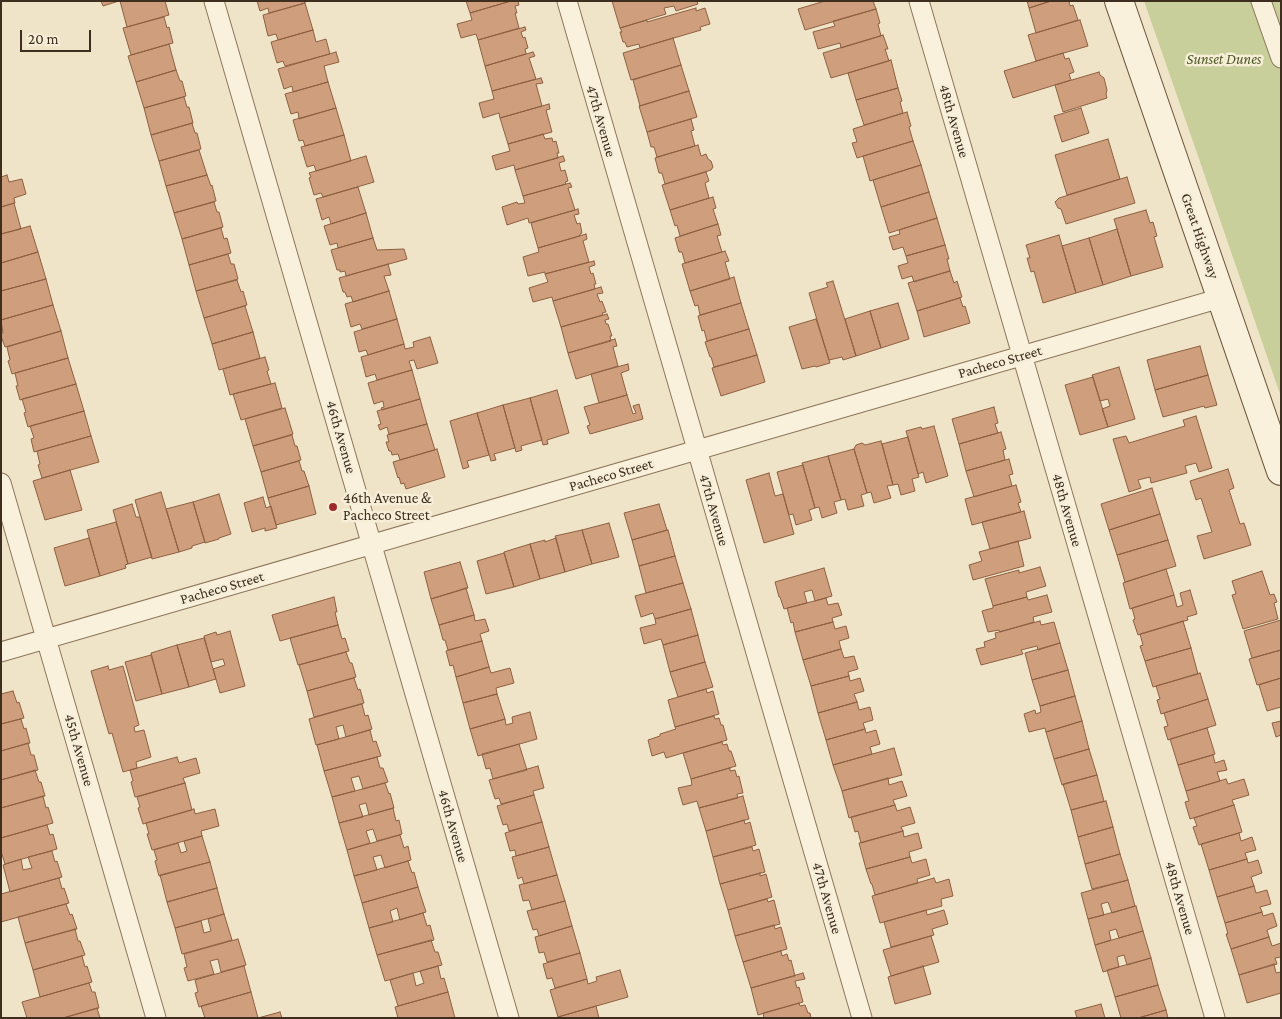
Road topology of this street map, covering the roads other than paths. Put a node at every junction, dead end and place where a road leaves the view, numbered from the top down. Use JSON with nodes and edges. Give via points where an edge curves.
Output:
{"nodes":[{"id":1,"x":214,"y":1,"type":"edge"},
{"id":2,"x":567,"y":1,"type":"edge"},
{"id":3,"x":919,"y":1,"type":"edge"},
{"id":4,"x":1119,"y":1,"type":"edge"},
{"id":5,"x":1262,"y":1,"type":"edge"},
{"id":6,"x":1281,"y":58,"type":"edge"},
{"id":7,"x":1221,"y":298,"type":"junction"},
{"id":8,"x":1022,"y":356,"type":"junction"},
{"id":9,"x":697,"y":450,"type":"junction"},
{"id":10,"x":1281,"y":471,"type":"edge"},
{"id":11,"x":1,"y":483,"type":"edge"},
{"id":12,"x":372,"y":545,"type":"junction"},
{"id":13,"x":47,"y":639,"type":"junction"},
{"id":14,"x":1,"y":652,"type":"edge"},
{"id":15,"x":156,"y":1018,"type":"edge"},
{"id":16,"x":509,"y":1018,"type":"edge"},
{"id":17,"x":862,"y":1018,"type":"edge"},
{"id":18,"x":1214,"y":1018,"type":"edge"}],
"edges":[{"from":1,"to":12,"type":"street","name":"46th Avenue"},
{"from":2,"to":9,"type":"street","name":"47th Avenue"},
{"from":3,"to":8,"type":"street","name":"48th Avenue"},
{"from":4,"to":7,"type":"street","name":"Great Highway"},
{"from":5,"to":6,"type":"street"},
{"from":7,"to":8,"type":"street","name":"Pacheco Street"},
{"from":7,"to":10,"type":"street","name":"Great Highway"},
{"from":8,"to":9,"type":"street","name":"Pacheco Street"},
{"from":8,"to":18,"type":"street","name":"48th Avenue"},
{"from":9,"to":12,"type":"street","name":"Pacheco Street"},
{"from":9,"to":17,"type":"street","name":"47th Avenue"},
{"from":11,"to":13,"type":"street","name":"45th Avenue"},
{"from":12,"to":13,"type":"street","name":"Pacheco Street"},
{"from":12,"to":16,"type":"street","name":"46th Avenue"},
{"from":13,"to":14,"type":"street","name":"Pacheco Street"},
{"from":13,"to":15,"type":"street","name":"45th Avenue"}]}
